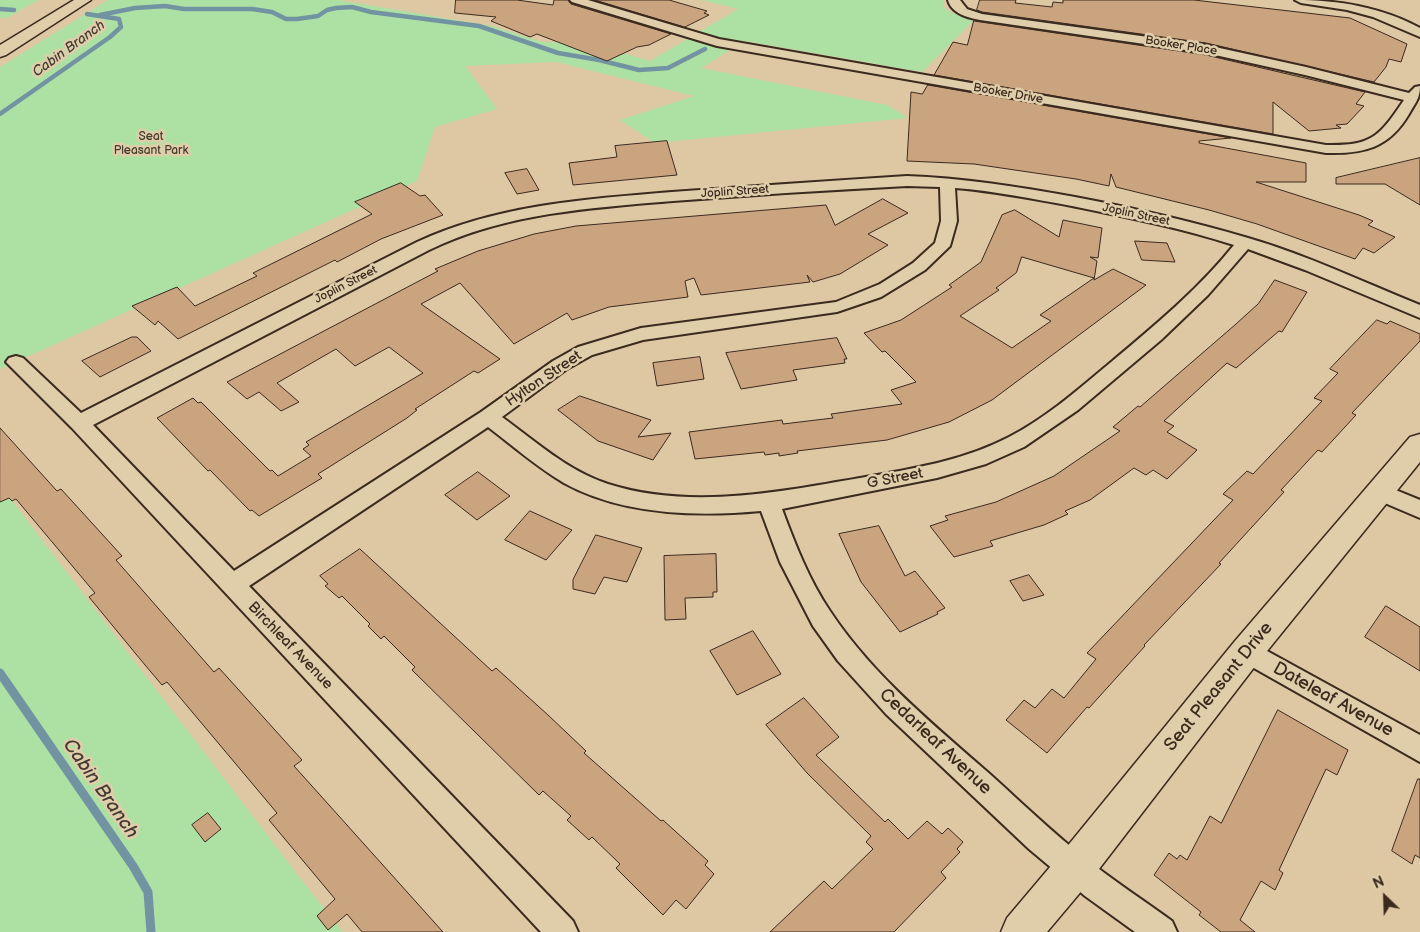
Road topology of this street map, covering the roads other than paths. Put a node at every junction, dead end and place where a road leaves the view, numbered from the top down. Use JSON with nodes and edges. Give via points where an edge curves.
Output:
{"nodes":[{"id":1,"x":70,"y":0,"type":"edge"},
{"id":2,"x":84,"y":0,"type":"edge"},
{"id":3,"x":576,"y":0,"type":"edge"},
{"id":4,"x":954,"y":0,"type":"edge"},
{"id":5,"x":1300,"y":0,"type":"edge"},
{"id":6,"x":1412,"y":17,"type":"dead end"},
{"id":7,"x":1391,"y":19,"type":"junction"},
{"id":8,"x":44,"y":25,"type":"junction"},
{"id":9,"x":1420,"y":33,"type":"edge"},
{"id":10,"x":0,"y":52,"type":"edge"},
{"id":11,"x":1416,"y":94,"type":"edge"},
{"id":12,"x":947,"y":182,"type":"junction"},
{"id":13,"x":1245,"y":242,"type":"junction"},
{"id":14,"x":1420,"y":312,"type":"edge"},
{"id":15,"x":16,"y":362,"type":"dead end"},
{"id":16,"x":488,"y":417,"type":"junction"},
{"id":17,"x":79,"y":423,"type":"junction"},
{"id":18,"x":1420,"y":444,"type":"edge"},
{"id":19,"x":1381,"y":492,"type":"junction"},
{"id":20,"x":769,"y":502,"type":"junction"},
{"id":21,"x":1420,"y":510,"type":"edge"},
{"id":22,"x":232,"y":585,"type":"junction"},
{"id":23,"x":1247,"y":651,"type":"junction"},
{"id":24,"x":1420,"y":749,"type":"edge"},
{"id":25,"x":1075,"y":868,"type":"junction"},
{"id":26,"x":562,"y":932,"type":"edge"},
{"id":27,"x":1021,"y":932,"type":"edge"},
{"id":28,"x":1161,"y":932,"type":"edge"}],
"edges":[{"from":1,"to":8,"type":"street","via":[[50,13]]},
{"from":2,"to":8,"type":"street"},
{"from":3,"to":11,"type":"street","name":"Booker Drive","via":[[716,42],[1326,149],[1356,149],[1377,142],[1395,125]]},
{"from":4,"to":11,"type":"street","name":"Booker Place","via":[[956,6],[963,10],[989,19],[1206,49]]},
{"from":5,"to":7,"type":"street","via":[[1353,8]]},
{"from":6,"to":7,"type":"street"},
{"from":7,"to":9,"type":"street"},
{"from":8,"to":10,"type":"street"},
{"from":12,"to":13,"type":"street","name":"Joplin Street","via":[[1107,208]]},
{"from":12,"to":16,"type":"street","name":"Hylton Street","via":[[949,211],[942,244],[920,266],[880,292],[837,307],[640,334],[596,346],[560,365]]},
{"from":12,"to":17,"type":"street","name":"Joplin Street","via":[[848,184],[611,202],[532,212],[486,222],[423,246]]},
{"from":13,"to":14,"type":"street","name":"Joplin Street"},
{"from":13,"to":20,"type":"street","name":"G Street","via":[[1201,294],[1175,318],[1086,393],[1015,442],[990,454],[942,469]]},
{"from":15,"to":17,"type":"street","name":"Birchleaf Avenue"},
{"from":16,"to":20,"type":"street","name":"G Street","via":[[574,478],[604,491],[690,504]]},
{"from":16,"to":22,"type":"street","name":"Hylton Street"},
{"from":17,"to":22,"type":"street","name":"Birchleaf Avenue"},
{"from":18,"to":19,"type":"street","name":"Seat Pleasant Drive"},
{"from":19,"to":21,"type":"street"},
{"from":19,"to":23,"type":"street","name":"Seat Pleasant Drive"},
{"from":20,"to":25,"type":"street","name":"Cedarleaf Avenue","via":[[798,578],[846,652],[931,741]]},
{"from":22,"to":26,"type":"street","name":"Birchleaf Avenue"},
{"from":23,"to":24,"type":"street","name":"Dateleaf Avenue"},
{"from":23,"to":25,"type":"street","name":"Seat Pleasant Drive"},
{"from":25,"to":27,"type":"street","name":"Seat Pleasant Drive"},
{"from":25,"to":28,"type":"street","name":"Cedarleaf Avenue"}]}
